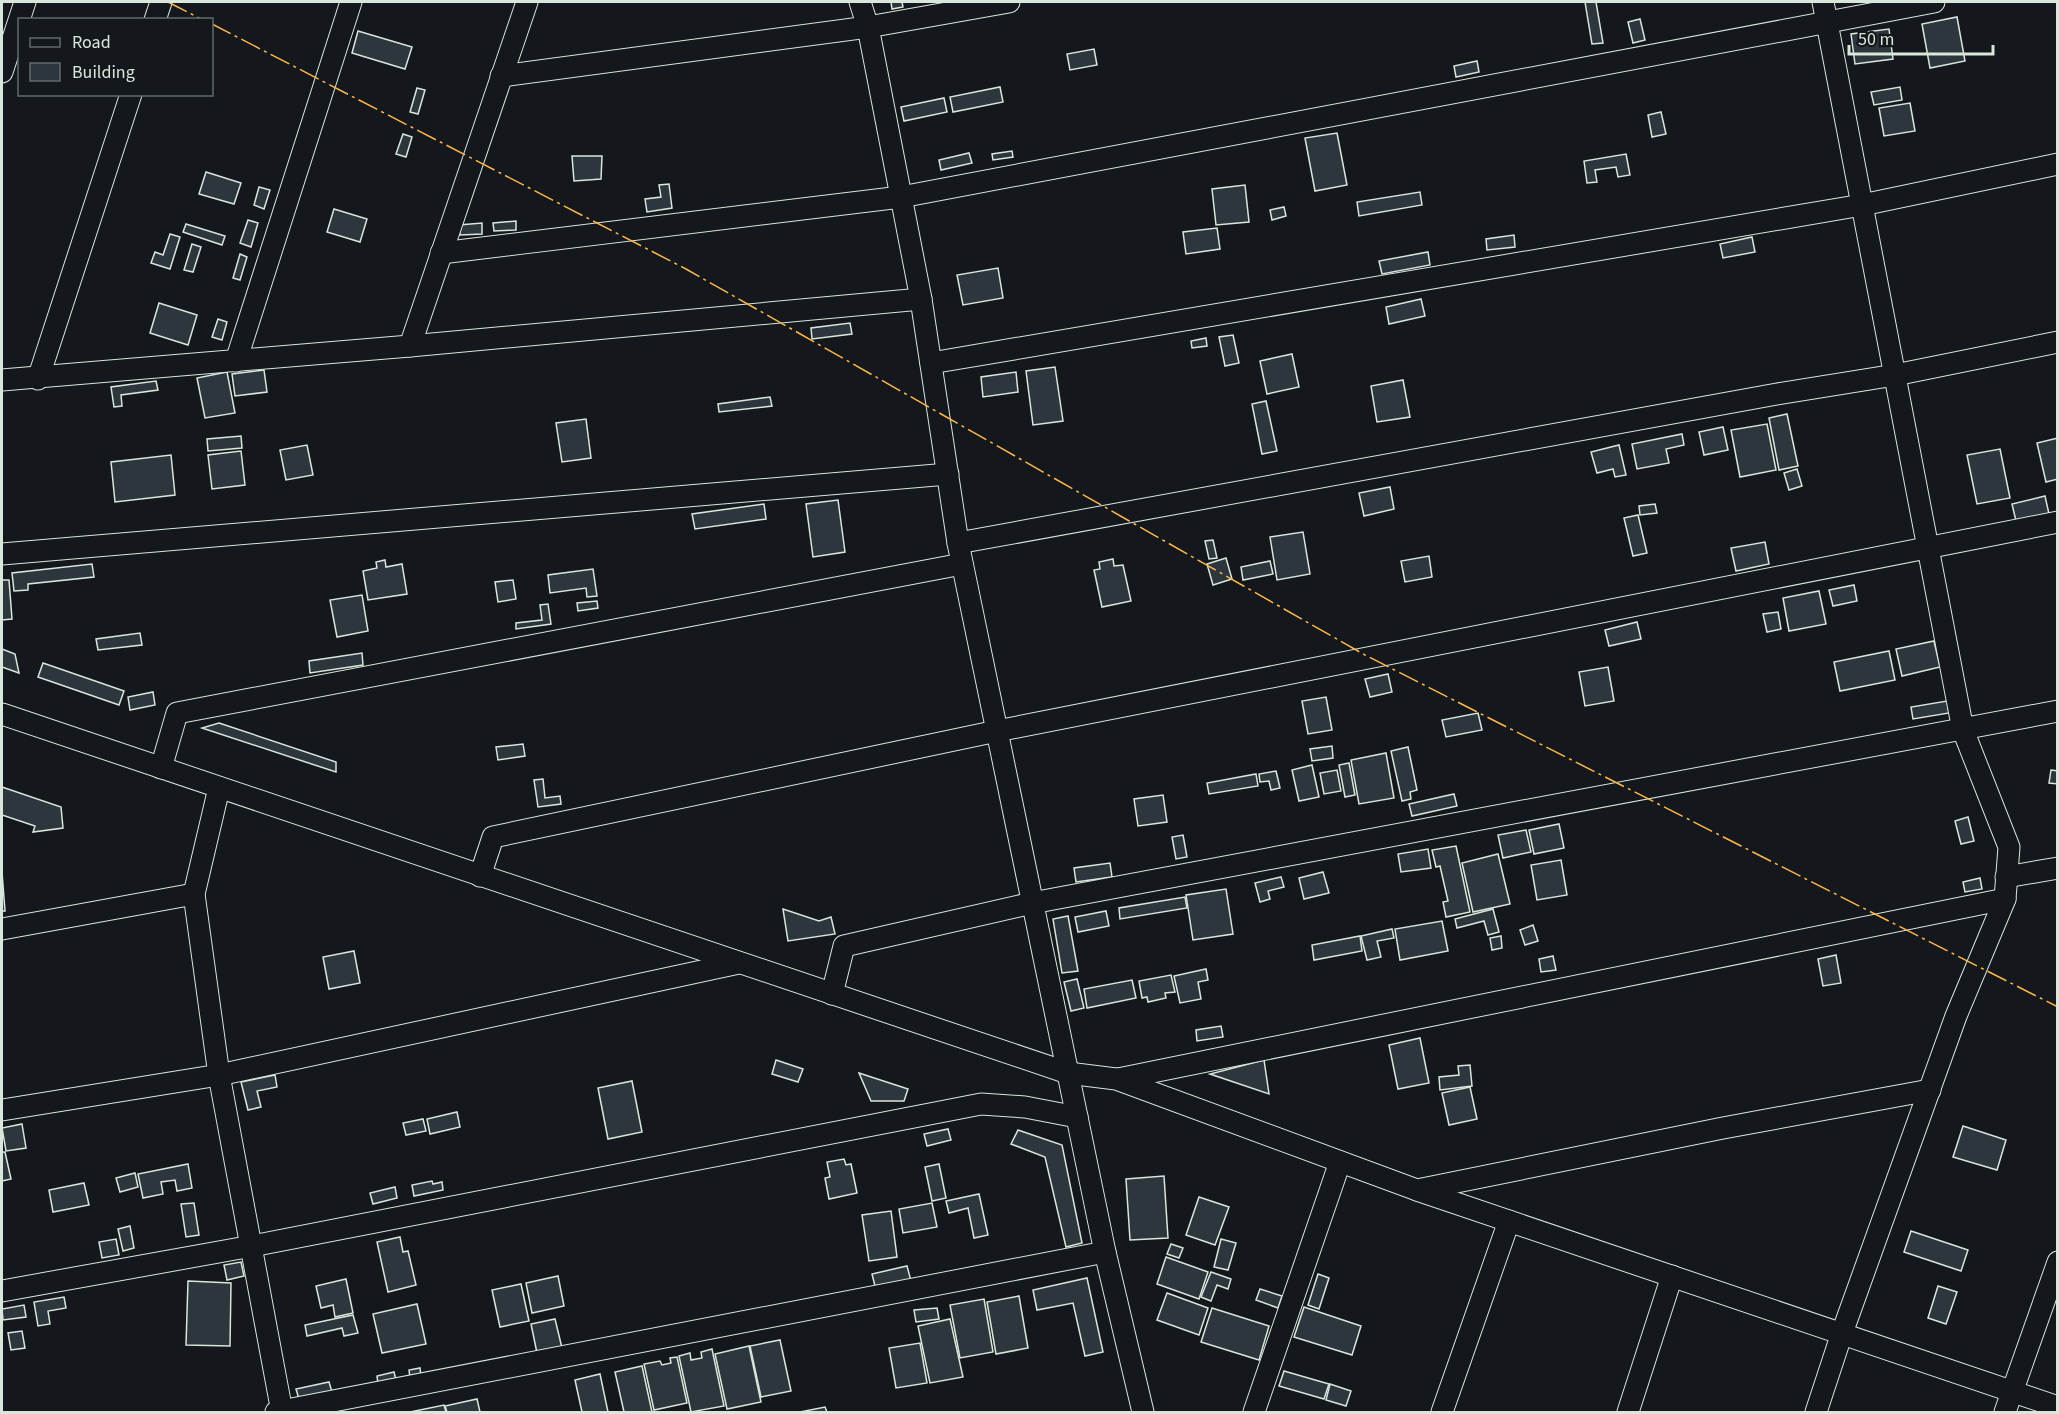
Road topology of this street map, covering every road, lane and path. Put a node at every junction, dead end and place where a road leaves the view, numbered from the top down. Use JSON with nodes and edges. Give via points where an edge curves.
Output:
{"nodes":[{"id":1,"x":25,"y":2,"type":"edge"},
{"id":2,"x":161,"y":2,"type":"edge"},
{"id":3,"x":351,"y":2,"type":"edge"},
{"id":4,"x":527,"y":2,"type":"edge"},
{"id":5,"x":860,"y":2,"type":"edge"},
{"id":6,"x":1009,"y":2,"type":"edge"},
{"id":7,"x":1934,"y":2,"type":"edge"},
{"id":8,"x":1825,"y":12,"type":"edge"},
{"id":9,"x":20,"y":18,"type":"edge"},
{"id":10,"x":156,"y":18,"type":"edge"},
{"id":11,"x":18,"y":23,"type":"edge"},
{"id":12,"x":868,"y":27,"type":"junction"},
{"id":13,"x":2,"y":72,"type":"edge"},
{"id":14,"x":501,"y":76,"type":"junction"},
{"id":15,"x":130,"y":96,"type":"edge"},
{"id":16,"x":2058,"y":164,"type":"edge"},
{"id":17,"x":901,"y":197,"type":"junction"},
{"id":18,"x":1862,"y":205,"type":"junction"},
{"id":19,"x":441,"y":253,"type":"junction"},
{"id":20,"x":921,"y":299,"type":"junction"},
{"id":21,"x":2058,"y":342,"type":"edge"},
{"id":22,"x":410,"y":346,"type":"junction"},
{"id":23,"x":236,"y":361,"type":"junction"},
{"id":24,"x":931,"y":363,"type":"junction"},
{"id":25,"x":1895,"y":375,"type":"junction"},
{"id":26,"x":38,"y":379,"type":"junction"},
{"id":27,"x":2,"y":380,"type":"edge"},
{"id":28,"x":948,"y":474,"type":"junction"},
{"id":29,"x":2058,"y":522,"type":"edge"},
{"id":30,"x":958,"y":543,"type":"junction"},
{"id":31,"x":1928,"y":546,"type":"junction"},
{"id":32,"x":2,"y":554,"type":"edge"},
{"id":33,"x":962,"y":564,"type":"junction"},
{"id":34,"x":2058,"y":711,"type":"edge"},
{"id":35,"x":2,"y":714,"type":"edge"},
{"id":36,"x":1963,"y":730,"type":"junction"},
{"id":37,"x":997,"y":731,"type":"junction"},
{"id":38,"x":161,"y":768,"type":"junction"},
{"id":39,"x":219,"y":788,"type":"junction"},
{"id":40,"x":2058,"y":868,"type":"edge"},
{"id":41,"x":480,"y":876,"type":"junction"},
{"id":42,"x":2006,"y":877,"type":"junction"},
{"id":43,"x":194,"y":894,"type":"junction"},
{"id":44,"x":2005,"y":899,"type":"junction"},
{"id":45,"x":1032,"y":903,"type":"junction"},
{"id":46,"x":2,"y":929,"type":"edge"},
{"id":47,"x":739,"y":963,"type":"junction"},
{"id":48,"x":831,"y":994,"type":"junction"},
{"id":49,"x":1068,"y":1073,"type":"junction"},
{"id":50,"x":219,"y":1074,"type":"junction"},
{"id":51,"x":1116,"y":1079,"type":"junction"},
{"id":52,"x":1930,"y":1090,"type":"junction"},
{"id":53,"x":2,"y":1110,"type":"edge"},
{"id":54,"x":1077,"y":1117,"type":"junction"},
{"id":55,"x":1340,"y":1161,"type":"junction"},
{"id":56,"x":1417,"y":1190,"type":"junction"},
{"id":57,"x":1509,"y":1221,"type":"junction"},
{"id":58,"x":252,"y":1246,"type":"junction"},
{"id":59,"x":1105,"y":1252,"type":"junction"},
{"id":60,"x":2058,"y":1262,"type":"edge"},
{"id":61,"x":1672,"y":1276,"type":"junction"},
{"id":62,"x":2,"y":1291,"type":"edge"},
{"id":63,"x":1842,"y":1333,"type":"junction"},
{"id":64,"x":2012,"y":1391,"type":"junction"},
{"id":65,"x":2058,"y":1407,"type":"edge"},
{"id":66,"x":280,"y":1412,"type":"edge"},
{"id":67,"x":1143,"y":1413,"type":"edge"},
{"id":68,"x":1254,"y":1413,"type":"edge"},
{"id":69,"x":1442,"y":1413,"type":"edge"},
{"id":70,"x":1628,"y":1413,"type":"edge"},
{"id":71,"x":1816,"y":1413,"type":"edge"},
{"id":72,"x":2005,"y":1413,"type":"edge"}],
"edges":[{"from":1,"to":9,"type":"street"},
{"from":2,"to":10,"type":"street"},
{"from":3,"to":23,"type":"street"},
{"from":4,"to":14,"type":"street"},
{"from":5,"to":12,"type":"street"},
{"from":6,"to":12,"type":"street"},
{"from":7,"to":8,"type":"street"},
{"from":8,"to":17,"type":"street"},
{"from":8,"to":18,"type":"street"},
{"from":11,"to":13,"type":"street"},
{"from":12,"to":14,"type":"street"},
{"from":12,"to":17,"type":"street"},
{"from":14,"to":19,"type":"street"},
{"from":15,"to":26,"type":"street"},
{"from":16,"to":18,"type":"street"},
{"from":17,"to":19,"type":"street"},
{"from":17,"to":20,"type":"street"},
{"from":18,"to":24,"type":"street"},
{"from":18,"to":25,"type":"street"},
{"from":19,"to":22,"type":"street"},
{"from":20,"to":22,"type":"street"},
{"from":20,"to":24,"type":"street"},
{"from":21,"to":25,"type":"street"},
{"from":22,"to":23,"type":"street"},
{"from":23,"to":26,"type":"street"},
{"from":24,"to":28,"type":"street"},
{"from":25,"to":30,"type":"street"},
{"from":25,"to":31,"type":"street"},
{"from":26,"to":27,"type":"street"},
{"from":28,"to":30,"type":"street"},
{"from":28,"to":32,"type":"street"},
{"from":29,"to":31,"type":"street"},
{"from":30,"to":33,"type":"street"},
{"from":31,"to":36,"type":"street"},
{"from":31,"to":37,"type":"street"},
{"from":33,"to":37,"type":"street"},
{"from":33,"to":38,"type":"street","via":[[177,713]]},
{"from":34,"to":36,"type":"street"},
{"from":35,"to":38,"type":"street"},
{"from":36,"to":42,"type":"street","via":[[2009,847]]},
{"from":36,"to":45,"type":"street"},
{"from":37,"to":41,"type":"street","via":[[493,837]]},
{"from":37,"to":45,"type":"street"},
{"from":38,"to":39,"type":"street"},
{"from":39,"to":41,"type":"street"},
{"from":39,"to":43,"type":"street"},
{"from":40,"to":42,"type":"street"},
{"from":41,"to":47,"type":"street"},
{"from":42,"to":44,"type":"street"},
{"from":43,"to":46,"type":"street"},
{"from":43,"to":50,"type":"street"},
{"from":44,"to":51,"type":"street"},
{"from":44,"to":52,"type":"street"},
{"from":45,"to":48,"type":"street","via":[[844,946]]},
{"from":45,"to":49,"type":"street"},
{"from":47,"to":48,"type":"street"},
{"from":47,"to":50,"type":"street"},
{"from":48,"to":49,"type":"street"},
{"from":49,"to":51,"type":"street"},
{"from":49,"to":54,"type":"street"},
{"from":50,"to":53,"type":"street"},
{"from":50,"to":58,"type":"street"},
{"from":51,"to":55,"type":"street"},
{"from":52,"to":56,"type":"street"},
{"from":52,"to":63,"type":"street"},
{"from":54,"to":58,"type":"street","via":[[981,1104]]},
{"from":54,"to":59,"type":"street"},
{"from":55,"to":56,"type":"street"},
{"from":55,"to":68,"type":"street"},
{"from":56,"to":57,"type":"street"},
{"from":57,"to":61,"type":"street"},
{"from":57,"to":69,"type":"street"},
{"from":58,"to":62,"type":"street"},
{"from":58,"to":66,"type":"street"},
{"from":59,"to":66,"type":"street"},
{"from":59,"to":67,"type":"street"},
{"from":60,"to":64,"type":"street"},
{"from":61,"to":63,"type":"street"},
{"from":61,"to":70,"type":"street"},
{"from":63,"to":64,"type":"street"},
{"from":63,"to":71,"type":"street"},
{"from":64,"to":65,"type":"street"},
{"from":64,"to":72,"type":"street"}]}
